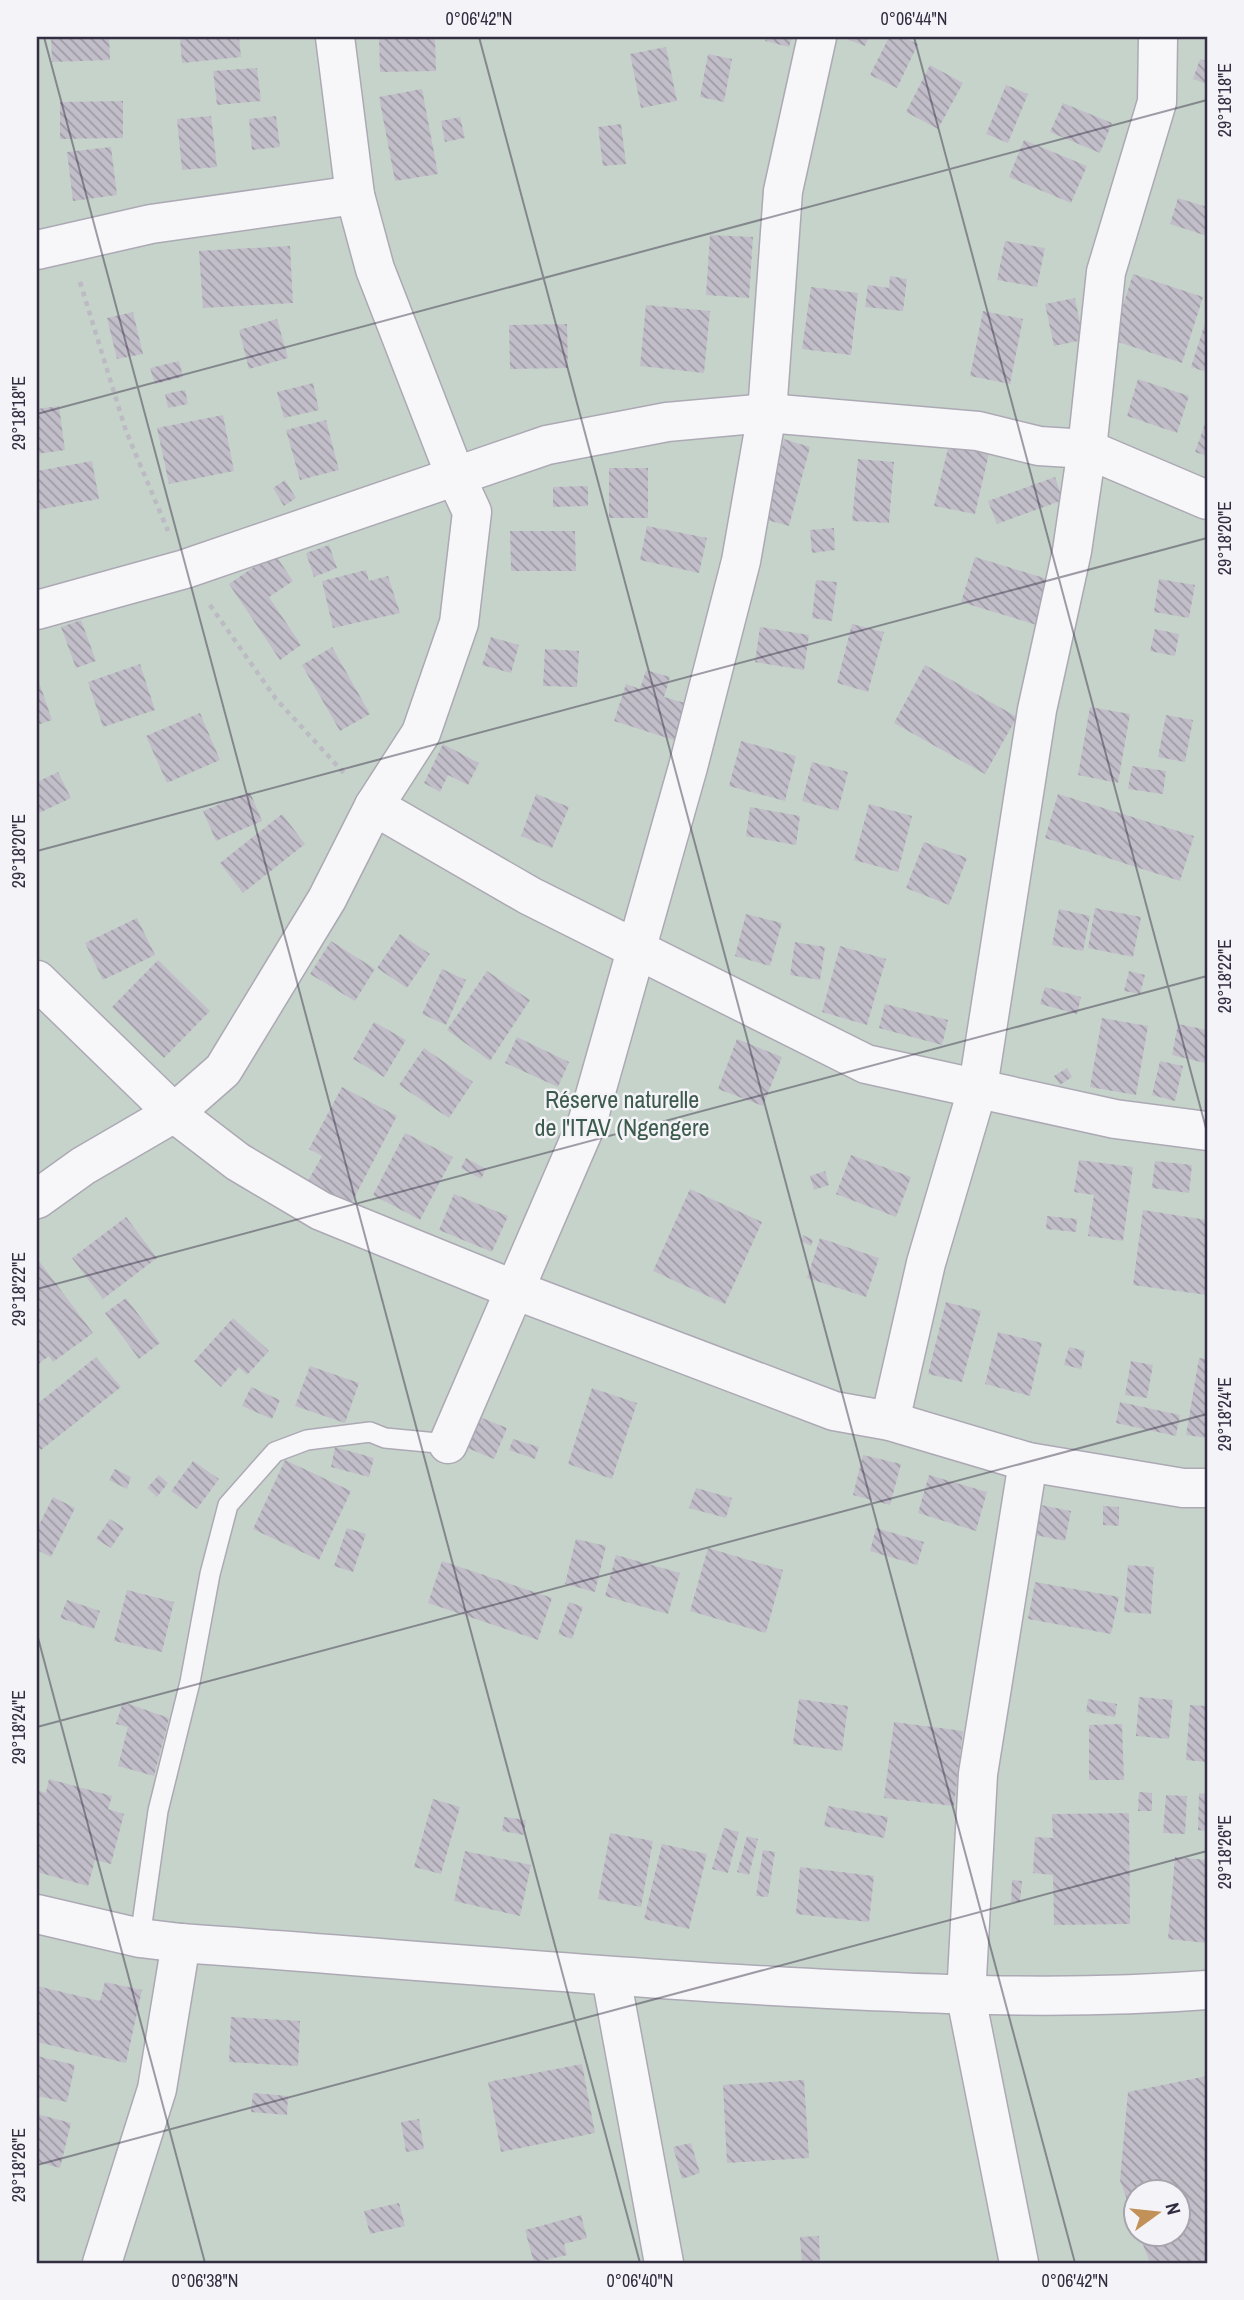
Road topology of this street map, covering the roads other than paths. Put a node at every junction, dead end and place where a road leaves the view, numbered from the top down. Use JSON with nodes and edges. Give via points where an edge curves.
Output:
{"nodes":[{"id":1,"x":335,"y":37,"type":"edge"},
{"id":2,"x":817,"y":37,"type":"edge"},
{"id":3,"x":1158,"y":37,"type":"edge"},
{"id":4,"x":355,"y":195,"type":"junction"},
{"id":5,"x":37,"y":250,"type":"edge"},
{"id":6,"x":767,"y":413,"type":"junction"},
{"id":7,"x":1087,"y":449,"type":"junction"},
{"id":8,"x":455,"y":475,"type":"junction"},
{"id":9,"x":1207,"y":500,"type":"edge"},
{"id":10,"x":37,"y":610,"type":"edge"},
{"id":11,"x":374,"y":806,"type":"junction"},
{"id":12,"x":636,"y":947,"type":"junction"},
{"id":13,"x":37,"y":980,"type":"edge"},
{"id":14,"x":978,"y":1087,"type":"junction"},
{"id":15,"x":174,"y":1113,"type":"junction"},
{"id":16,"x":1207,"y":1132,"type":"edge"},
{"id":17,"x":37,"y":1199,"type":"edge"},
{"id":18,"x":515,"y":1290,"type":"junction"},
{"id":19,"x":890,"y":1421,"type":"junction"},
{"id":20,"x":448,"y":1444,"type":"joint"},
{"id":21,"x":1028,"y":1462,"type":"junction"},
{"id":22,"x":1207,"y":1488,"type":"edge"},
{"id":23,"x":37,"y":1914,"type":"edge"},
{"id":24,"x":140,"y":1938,"type":"junction"},
{"id":25,"x":181,"y":1943,"type":"junction"},
{"id":26,"x":611,"y":1977,"type":"junction"},
{"id":27,"x":1207,"y":1990,"type":"edge"},
{"id":28,"x":966,"y":1997,"type":"junction"},
{"id":29,"x":102,"y":2263,"type":"edge"},
{"id":30,"x":664,"y":2263,"type":"edge"},
{"id":31,"x":1019,"y":2263,"type":"edge"}],
"edges":[{"from":1,"to":4,"type":"street"},
{"from":2,"to":6,"type":"street","via":[[783,191]]},
{"from":3,"to":7,"type":"street","via":[[1157,102],[1106,272]]},
{"from":4,"to":5,"type":"street","via":[[151,224]]},
{"from":4,"to":8,"type":"street","via":[[375,269]]},
{"from":6,"to":7,"type":"street","via":[[978,431],[1039,446]]},
{"from":6,"to":8,"type":"street","via":[[640,427],[547,446]]},
{"from":6,"to":12,"type":"street","via":[[741,561]]},
{"from":7,"to":9,"type":"street"},
{"from":7,"to":14,"type":"street","via":[[1072,551],[1037,710]]},
{"from":8,"to":10,"type":"street","via":[[185,569]]},
{"from":8,"to":11,"type":"street","via":[[472,512],[459,624],[421,733]]},
{"from":11,"to":12,"type":"street","via":[[530,896]]},
{"from":11,"to":15,"type":"street","via":[[327,898],[223,1070]]},
{"from":12,"to":14,"type":"street","via":[[866,1064]]},
{"from":12,"to":18,"type":"street","via":[[588,1120]]},
{"from":13,"to":15,"type":"street"},
{"from":14,"to":16,"type":"street","via":[[1115,1119]]},
{"from":14,"to":19,"type":"street","via":[[926,1263]]},
{"from":15,"to":17,"type":"street"},
{"from":15,"to":18,"type":"street","via":[[238,1162],[321,1211]]},
{"from":18,"to":19,"type":"street","via":[[834,1411]]},
{"from":18,"to":20,"type":"street"},
{"from":19,"to":21,"type":"street"},
{"from":20,"to":24,"type":"lane","via":[[385,1438],[370,1432],[307,1440],[275,1452],[228,1505],[158,1811]]},
{"from":21,"to":22,"type":"street"},
{"from":21,"to":28,"type":"street","via":[[978,1774]]},
{"from":23,"to":24,"type":"street"},
{"from":24,"to":25,"type":"street"},
{"from":25,"to":26,"type":"street"},
{"from":25,"to":29,"type":"street","via":[[157,2089]]},
{"from":26,"to":28,"type":"street"},
{"from":26,"to":30,"type":"street"},
{"from":27,"to":28,"type":"street","via":[[1112,1997]]},
{"from":28,"to":31,"type":"street"}]}
